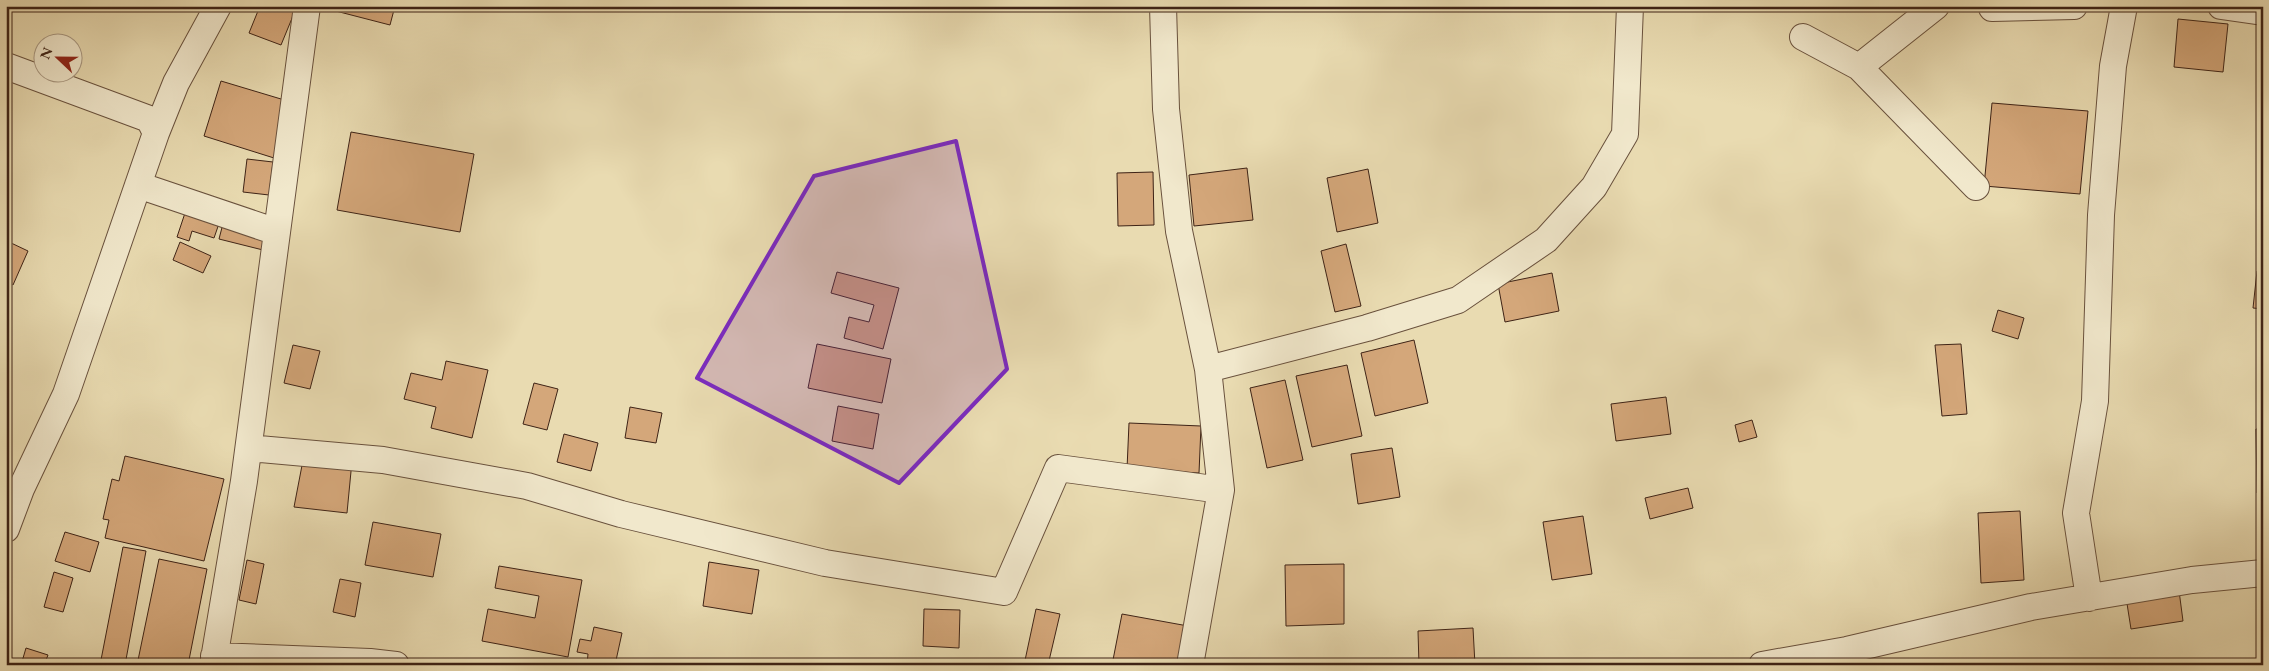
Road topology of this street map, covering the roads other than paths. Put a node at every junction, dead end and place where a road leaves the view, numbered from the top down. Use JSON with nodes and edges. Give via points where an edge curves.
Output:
{"nodes":[{"id":1,"x":218,"y":6,"type":"edge"},
{"id":2,"x":307,"y":6,"type":"edge"},
{"id":3,"x":1163,"y":6,"type":"edge"},
{"id":4,"x":1630,"y":6,"type":"edge"},
{"id":5,"x":1936,"y":6,"type":"edge"},
{"id":6,"x":2074,"y":6,"type":"edge"},
{"id":7,"x":2124,"y":6,"type":"edge"},
{"id":8,"x":2221,"y":6,"type":"edge"},
{"id":9,"x":1992,"y":8,"type":"dead end"},
{"id":10,"x":2263,"y":12,"type":"edge"},
{"id":11,"x":1803,"y":37,"type":"dead end"},
{"id":12,"x":6,"y":66,"type":"edge"},
{"id":13,"x":1859,"y":67,"type":"junction"},
{"id":14,"x":156,"y":133,"type":"junction"},
{"id":15,"x":138,"y":185,"type":"junction"},
{"id":16,"x":1976,"y":187,"type":"dead end"},
{"id":17,"x":277,"y":232,"type":"junction"},
{"id":18,"x":1208,"y":368,"type":"junction"},
{"id":19,"x":249,"y":448,"type":"junction"},
{"id":20,"x":14,"y":486,"type":"edge"},
{"id":21,"x":1221,"y":490,"type":"junction"},
{"id":22,"x":6,"y":529,"type":"edge"},
{"id":23,"x":2263,"y":573,"type":"edge"},
{"id":24,"x":2090,"y":598,"type":"junction"},
{"id":25,"x":214,"y":660,"type":"edge"},
{"id":26,"x":396,"y":665,"type":"edge"},
{"id":27,"x":1190,"y":665,"type":"edge"},
{"id":28,"x":1762,"y":665,"type":"edge"}],
"edges":[{"from":1,"to":14,"type":"street","via":[[176,83]]},
{"from":2,"to":17,"type":"street"},
{"from":3,"to":18,"type":"street","via":[[1166,109],[1179,231]]},
{"from":4,"to":18,"type":"street","via":[[1625,134],[1594,187],[1546,240],[1458,300],[1368,328]]},
{"from":5,"to":13,"type":"street"},
{"from":6,"to":9,"type":"street"},
{"from":7,"to":24,"type":"street","via":[[2112,66],[2101,216],[2095,401],[2076,513]]},
{"from":8,"to":10,"type":"street"},
{"from":11,"to":13,"type":"street"},
{"from":12,"to":14,"type":"street","via":[[149,119]]},
{"from":13,"to":16,"type":"street"},
{"from":14,"to":15,"type":"street"},
{"from":15,"to":17,"type":"street"},
{"from":15,"to":20,"type":"street","via":[[66,394]]},
{"from":17,"to":19,"type":"street"},
{"from":18,"to":21,"type":"street"},
{"from":19,"to":21,"type":"street","via":[[383,460],[527,486],[621,514],[825,564],[1004,592],[1058,468]]},
{"from":19,"to":25,"type":"street"},
{"from":20,"to":22,"type":"street"},
{"from":21,"to":27,"type":"street"},
{"from":23,"to":24,"type":"street","via":[[2192,580]]},
{"from":24,"to":28,"type":"street","via":[[2031,607],[1847,650]]},
{"from":25,"to":26,"type":"street"}]}
